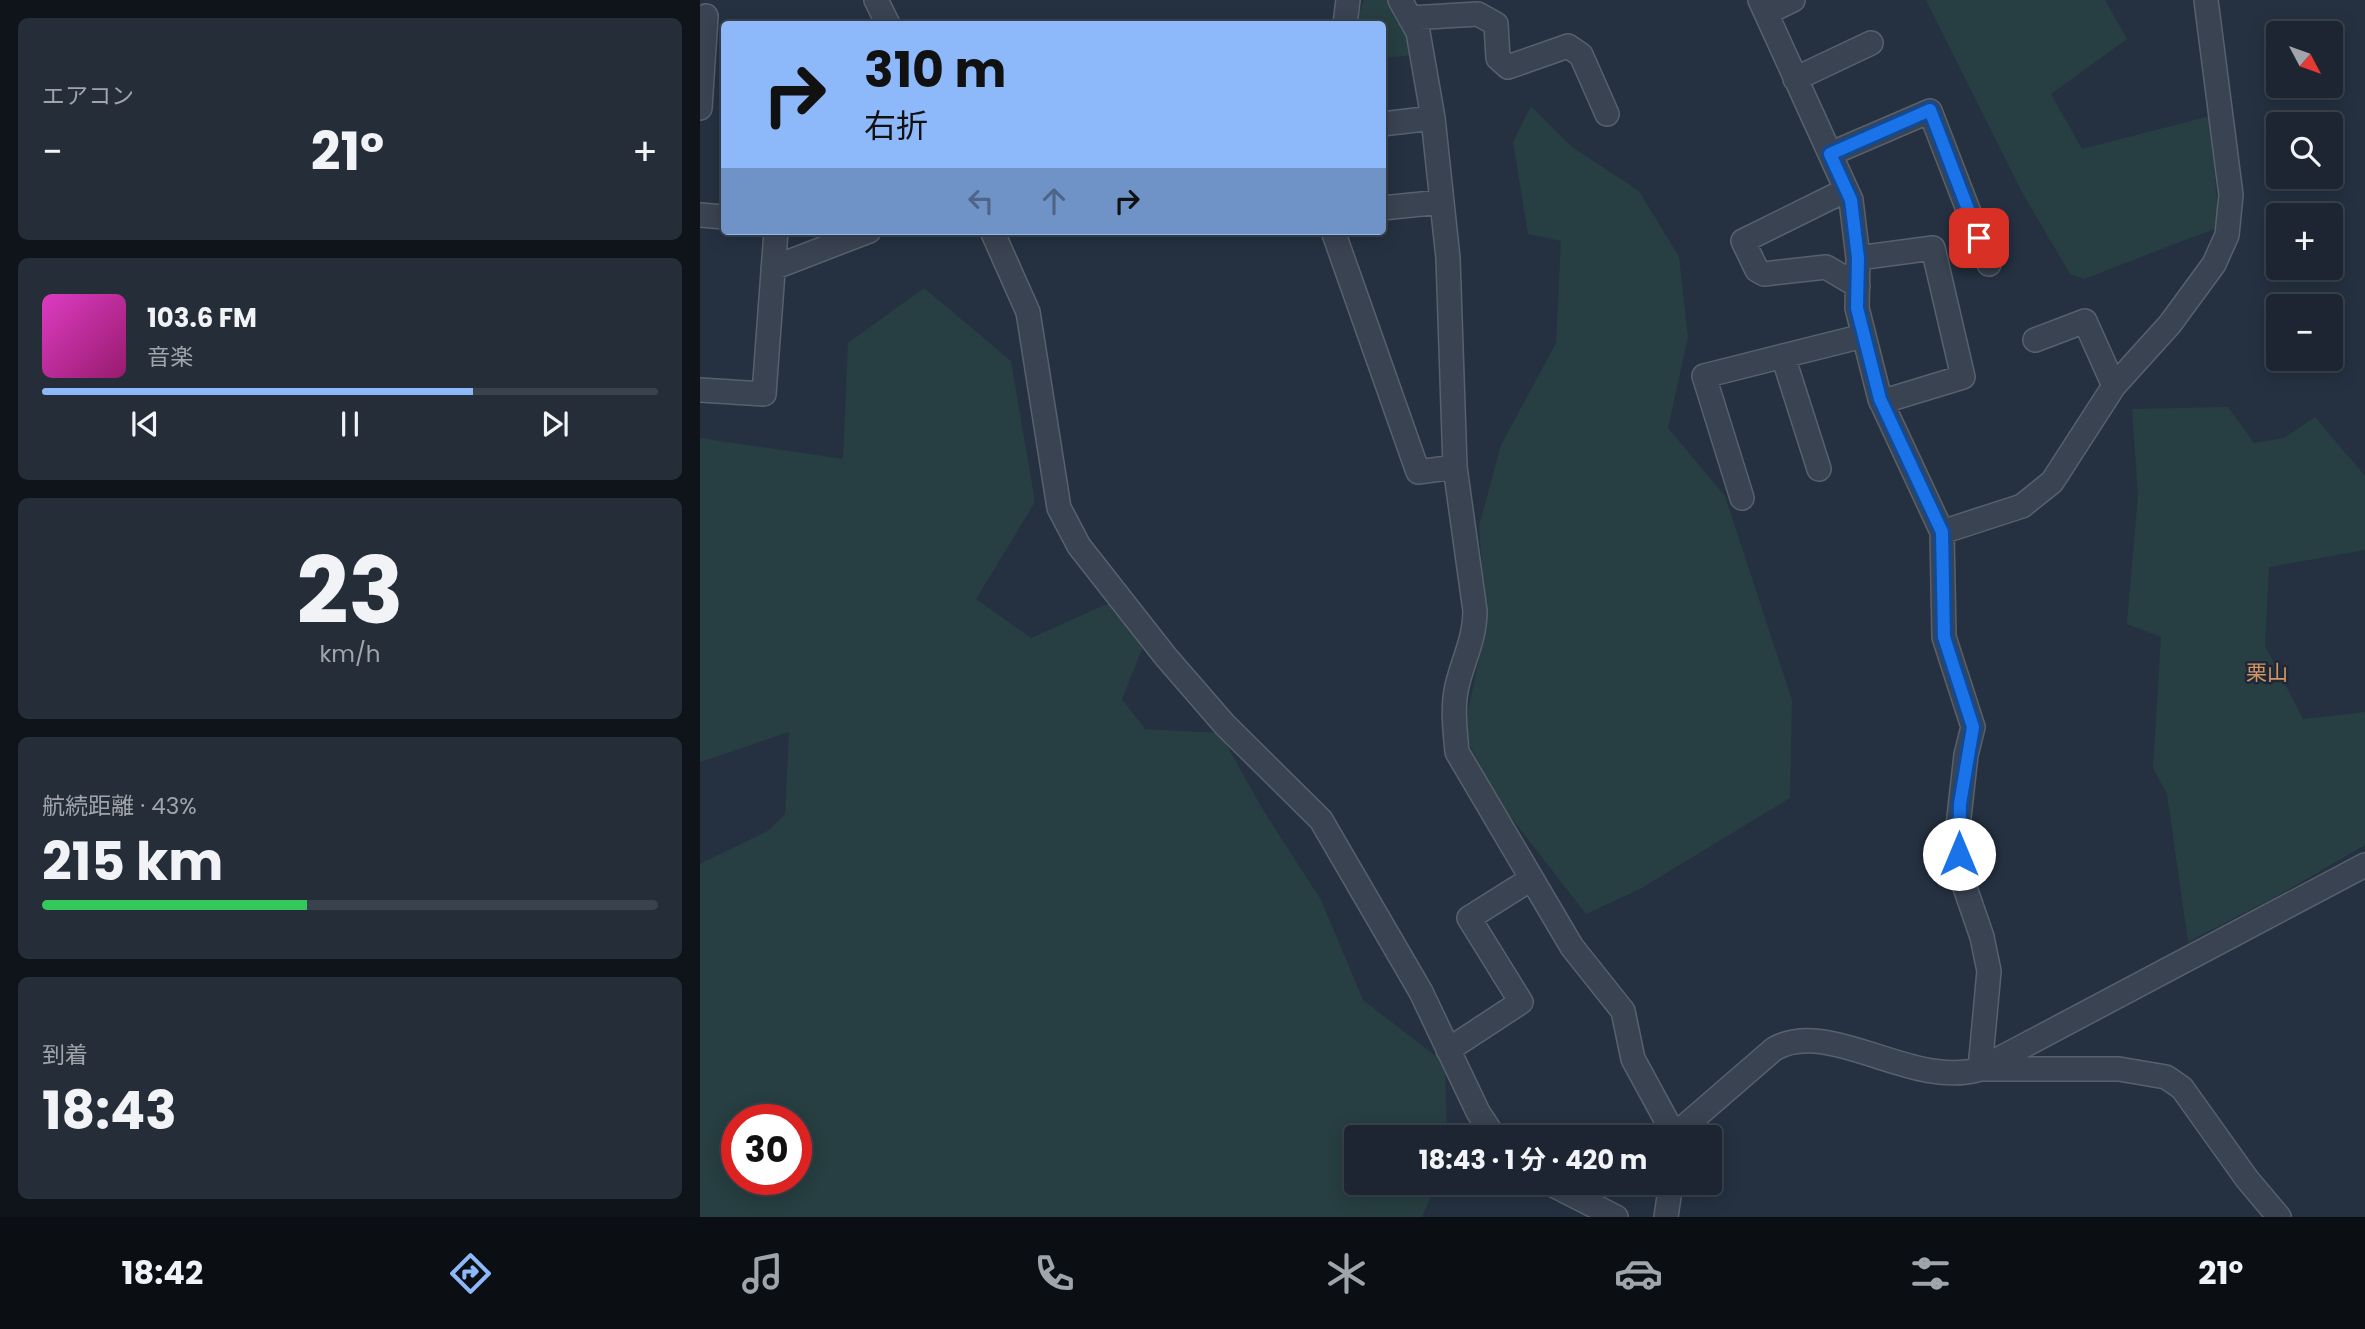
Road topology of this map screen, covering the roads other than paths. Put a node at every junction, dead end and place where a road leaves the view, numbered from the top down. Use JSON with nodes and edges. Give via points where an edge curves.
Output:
{"nodes":[{"id":1,"x":876,"y":0,"type":"edge"},
{"id":2,"x":1348,"y":0,"type":"edge"},
{"id":3,"x":1793,"y":0,"type":"edge"},
{"id":4,"x":2206,"y":0,"type":"edge"},
{"id":5,"x":1763,"y":6,"type":"edge"},
{"id":6,"x":1405,"y":9,"type":"edge"},
{"id":7,"x":710,"y":18,"type":"edge"},
{"id":8,"x":886,"y":21,"type":"edge"},
{"id":9,"x":1345,"y":21,"type":"edge"},
{"id":10,"x":1871,"y":43,"type":"dead end"},
{"id":11,"x":1795,"y":79,"type":"junction"},
{"id":12,"x":700,"y":108,"type":"edge"},
{"id":13,"x":1607,"y":114,"type":"dead end"},
{"id":14,"x":1433,"y":118,"type":"junction"},
{"id":15,"x":1386,"y":124,"type":"edge"},
{"id":16,"x":1830,"y":154,"type":"junction"},
{"id":17,"x":1846,"y":190,"type":"junction"},
{"id":18,"x":1442,"y":202,"type":"junction"},
{"id":19,"x":1386,"y":208,"type":"edge"},
{"id":20,"x":700,"y":215,"type":"edge"},
{"id":21,"x":721,"y":217,"type":"edge"},
{"id":22,"x":775,"y":235,"type":"edge"},
{"id":23,"x":859,"y":235,"type":"edge"},
{"id":24,"x":994,"y":235,"type":"edge"},
{"id":25,"x":1334,"y":235,"type":"edge"},
{"id":26,"x":1858,"y":258,"type":"junction"},
{"id":27,"x":1989,"y":264,"type":"dead end"},
{"id":28,"x":773,"y":268,"type":"junction"},
{"id":29,"x":1858,"y":286,"type":"junction"},
{"id":30,"x":1863,"y":336,"type":"junction"},
{"id":31,"x":2035,"y":340,"type":"dead end"},
{"id":32,"x":1783,"y":356,"type":"junction"},
{"id":33,"x":2114,"y":386,"type":"junction"},
{"id":34,"x":700,"y":390,"type":"edge"},
{"id":35,"x":1881,"y":402,"type":"junction"},
{"id":36,"x":1455,"y":467,"type":"junction"},
{"id":37,"x":1819,"y":469,"type":"dead end"},
{"id":38,"x":1742,"y":498,"type":"dead end"},
{"id":39,"x":1942,"y":532,"type":"junction"},
{"id":40,"x":2365,"y":865,"type":"edge"},
{"id":41,"x":1531,"y":879,"type":"junction"},
{"id":42,"x":1448,"y":1050,"type":"junction"},
{"id":43,"x":1980,"y":1069,"type":"junction"},
{"id":44,"x":1486,"y":1125,"type":"edge"},
{"id":45,"x":1671,"y":1125,"type":"edge"},
{"id":46,"x":1688,"y":1125,"type":"edge"},
{"id":47,"x":1573,"y":1195,"type":"edge"},
{"id":48,"x":1669,"y":1195,"type":"edge"},
{"id":49,"x":1616,"y":1217,"type":"edge"},
{"id":50,"x":1666,"y":1217,"type":"edge"},
{"id":51,"x":2279,"y":1217,"type":"edge"}],
"edges":[{"from":1,"to":8,"type":"street"},
{"from":2,"to":9,"type":"street"},
{"from":3,"to":5,"type":"street"},
{"from":4,"to":33,"type":"street","via":[[2231,195],[2227,235],[2202,282]]},
{"from":5,"to":11,"type":"street"},
{"from":6,"to":13,"type":"street","via":[[1479,14],[1496,24],[1498,58],[1508,67],[1568,46],[1581,55]]},
{"from":6,"to":14,"type":"street","via":[[1418,32]]},
{"from":7,"to":12,"type":"street"},
{"from":10,"to":11,"type":"street"},
{"from":11,"to":16,"type":"street"},
{"from":14,"to":15,"type":"street"},
{"from":14,"to":18,"type":"street"},
{"from":16,"to":17,"type":"street"},
{"from":16,"to":27,"type":"street","via":[[1930,110]]},
{"from":17,"to":26,"type":"street"},
{"from":17,"to":29,"type":"street","via":[[1743,241],[1757,270],[1764,274],[1826,267]]},
{"from":18,"to":19,"type":"street"},
{"from":18,"to":36,"type":"street"},
{"from":20,"to":21,"type":"street"},
{"from":22,"to":28,"type":"street"},
{"from":23,"to":28,"type":"street"},
{"from":24,"to":42,"type":"street","via":[[1028,312],[1059,508],[1079,545],[1225,725],[1321,820],[1421,992]]},
{"from":25,"to":36,"type":"street","via":[[1418,472]]},
{"from":26,"to":29,"type":"street"},
{"from":26,"to":35,"type":"street","via":[[1933,248],[1963,377]]},
{"from":28,"to":34,"type":"street","via":[[764,394]]},
{"from":29,"to":30,"type":"street"},
{"from":30,"to":32,"type":"street"},
{"from":30,"to":35,"type":"street"},
{"from":31,"to":33,"type":"street","via":[[2085,321]]},
{"from":32,"to":37,"type":"street"},
{"from":32,"to":38,"type":"street","via":[[1704,376]]},
{"from":33,"to":39,"type":"street","via":[[2052,482],[2022,506]]},
{"from":35,"to":39,"type":"street"},
{"from":36,"to":41,"type":"street","via":[[1475,611],[1475,632],[1457,686],[1457,752]]},
{"from":39,"to":43,"type":"street","via":[[1944,637],[1973,727],[1957,835],[1960,873],[1989,971]]},
{"from":40,"to":43,"type":"street"},
{"from":41,"to":42,"type":"street","via":[[1469,918],[1521,1002]]},
{"from":41,"to":45,"type":"street","via":[[1572,947],[1623,1011],[1633,1059]]},
{"from":42,"to":44,"type":"street"},
{"from":43,"to":46,"type":"street","via":[[1939,1074],[1847,1048],[1805,1039],[1788,1041]]},
{"from":43,"to":51,"type":"street","via":[[2119,1069],[2166,1077],[2182,1088]]},
{"from":47,"to":49,"type":"street"},
{"from":48,"to":50,"type":"street"}]}
